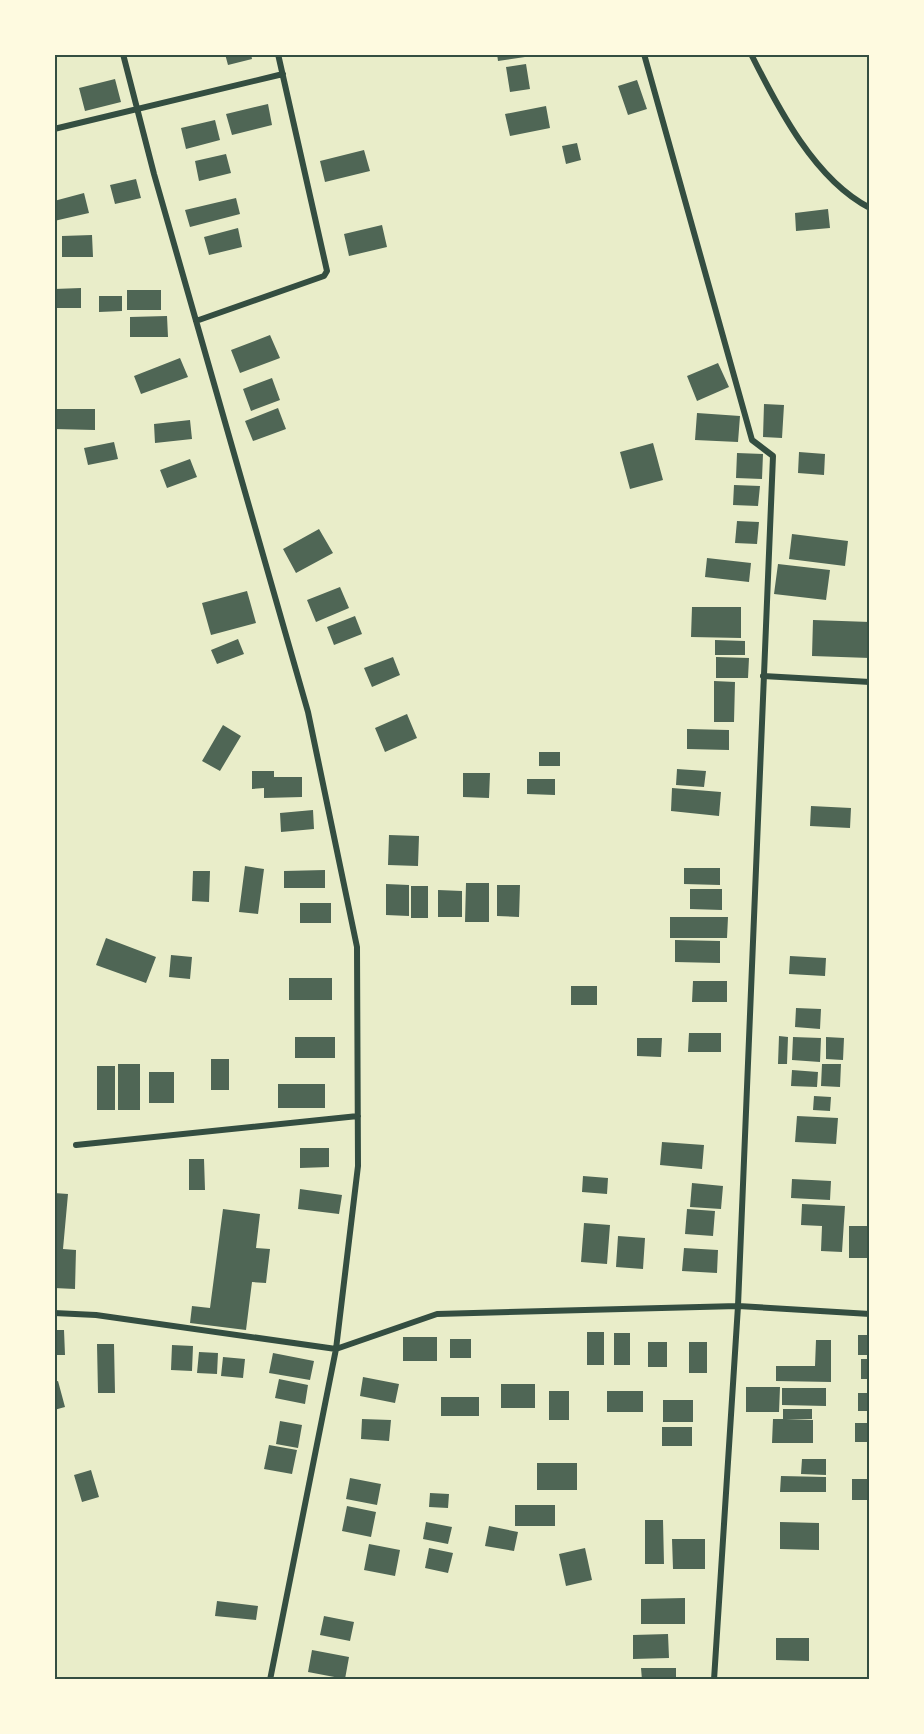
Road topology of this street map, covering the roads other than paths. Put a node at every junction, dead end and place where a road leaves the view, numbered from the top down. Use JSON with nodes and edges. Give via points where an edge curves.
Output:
{"nodes":[{"id":1,"x":123,"y":54,"type":"edge"},
{"id":2,"x":278,"y":54,"type":"edge"},
{"id":3,"x":644,"y":54,"type":"edge"},
{"id":4,"x":751,"y":54,"type":"edge"},
{"id":5,"x":283,"y":74,"type":"junction"},
{"id":6,"x":136,"y":111,"type":"junction"},
{"id":7,"x":54,"y":129,"type":"edge"},
{"id":8,"x":870,"y":208,"type":"edge"},
{"id":9,"x":196,"y":321,"type":"junction"},
{"id":10,"x":763,"y":675,"type":"junction"},
{"id":11,"x":870,"y":682,"type":"edge"},
{"id":12,"x":358,"y":1116,"type":"junction"},
{"id":13,"x":76,"y":1145,"type":"dead end"},
{"id":14,"x":738,"y":1306,"type":"junction"},
{"id":15,"x":54,"y":1313,"type":"edge"},
{"id":16,"x":870,"y":1314,"type":"edge"},
{"id":17,"x":336,"y":1349,"type":"junction"},
{"id":18,"x":270,"y":1680,"type":"edge"},
{"id":19,"x":714,"y":1680,"type":"edge"}],
"edges":[{"from":1,"to":6,"type":"street"},
{"from":2,"to":5,"type":"street"},
{"from":3,"to":10,"type":"street","via":[[752,440],[773,456]]},
{"from":4,"to":8,"type":"street","via":[[806,150],[852,199]]},
{"from":5,"to":6,"type":"street"},
{"from":5,"to":9,"type":"street","via":[[327,271],[324,276]]},
{"from":6,"to":7,"type":"street"},
{"from":6,"to":9,"type":"street"},
{"from":9,"to":12,"type":"street","via":[[308,712],[357,947]]},
{"from":10,"to":11,"type":"street"},
{"from":10,"to":14,"type":"street"},
{"from":12,"to":13,"type":"street"},
{"from":12,"to":17,"type":"street","via":[[358,1166]]},
{"from":14,"to":16,"type":"street"},
{"from":14,"to":17,"type":"street","via":[[436,1314]]},
{"from":14,"to":19,"type":"street"},
{"from":15,"to":17,"type":"street","via":[[96,1315]]},
{"from":17,"to":18,"type":"street"}]}
